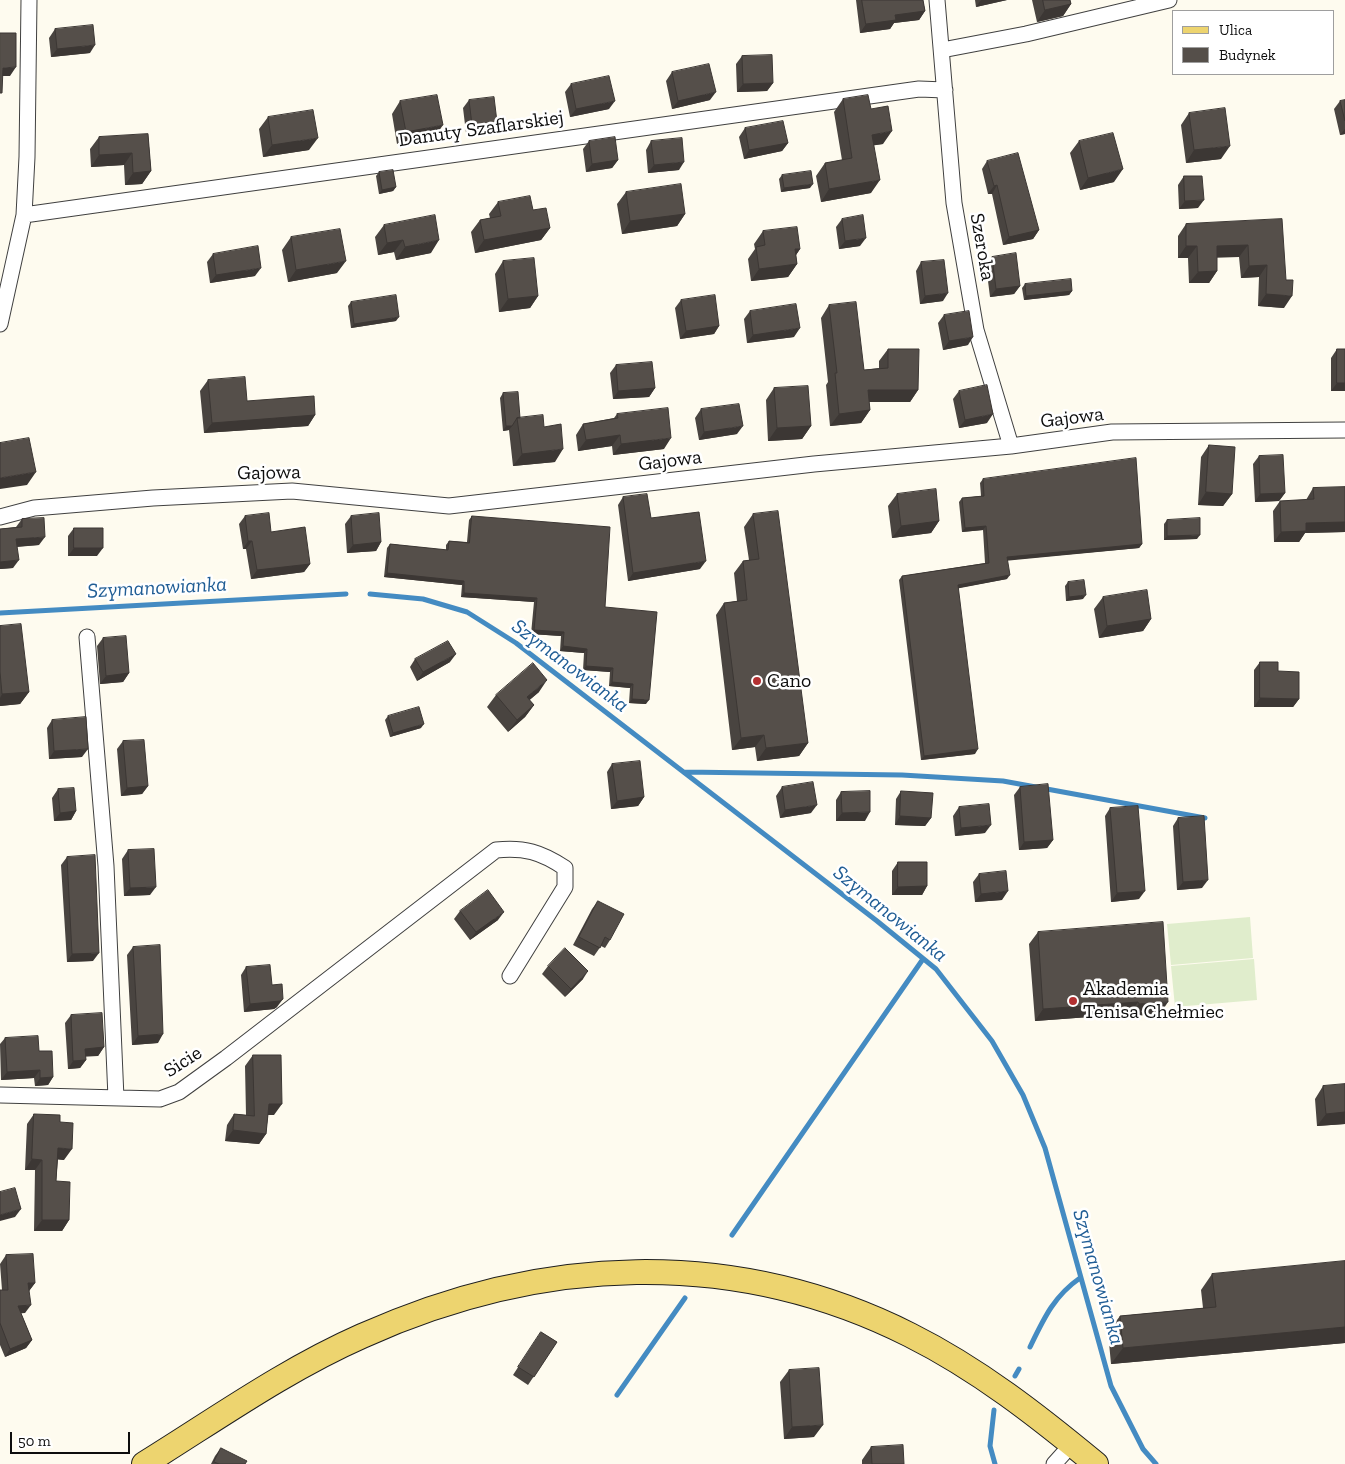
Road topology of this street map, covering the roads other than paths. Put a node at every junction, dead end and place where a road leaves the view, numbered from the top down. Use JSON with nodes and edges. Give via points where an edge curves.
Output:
{"nodes":[{"id":1,"x":29,"y":0,"type":"edge"},
{"id":2,"x":937,"y":0,"type":"edge"},
{"id":3,"x":1169,"y":0,"type":"edge"},
{"id":4,"x":942,"y":50,"type":"junction"},
{"id":5,"x":945,"y":90,"type":"junction"},
{"id":6,"x":24,"y":215,"type":"junction"},
{"id":7,"x":0,"y":324,"type":"edge"},
{"id":8,"x":1345,"y":430,"type":"edge"},
{"id":9,"x":1011,"y":446,"type":"junction"},
{"id":10,"x":0,"y":517,"type":"edge"},
{"id":11,"x":86,"y":637,"type":"dead end"},
{"id":12,"x":510,"y":976,"type":"dead end"},
{"id":13,"x":0,"y":1095,"type":"edge"},
{"id":14,"x":116,"y":1098,"type":"junction"},
{"id":15,"x":1072,"y":1444,"type":"junction"},
{"id":16,"x":144,"y":1464,"type":"edge"},
{"id":17,"x":1054,"y":1464,"type":"edge"},
{"id":18,"x":1096,"y":1464,"type":"edge"}],
"edges":[{"from":1,"to":6,"type":"street"},
{"from":2,"to":4,"type":"street","name":"Szeroka"},
{"from":3,"to":4,"type":"street"},
{"from":4,"to":5,"type":"street","name":"Szeroka"},
{"from":5,"to":6,"type":"street","name":"Danuty Szaflarskiej","via":[[909,90]]},
{"from":5,"to":9,"type":"street","name":"Szeroka","via":[[954,203],[976,330]]},
{"from":6,"to":7,"type":"street"},
{"from":8,"to":9,"type":"street","name":"Gajowa","via":[[1112,432]]},
{"from":9,"to":10,"type":"street","name":"Gajowa","via":[[449,506],[292,490],[34,508]]},
{"from":11,"to":14,"type":"street","via":[[106,866]]},
{"from":12,"to":14,"type":"street","name":"Sicie","via":[[565,887],[565,868],[548,857],[518,848],[496,850],[179,1092],[160,1099]]},
{"from":13,"to":14,"type":"street","name":"Sicie"},
{"from":15,"to":16,"type":"main road","via":[[1034,1413],[952,1359],[859,1312],[796,1291],[730,1277],[674,1272],[587,1274],[534,1280],[468,1296],[410,1315],[359,1336],[306,1364]]},
{"from":15,"to":17,"type":"street"},
{"from":15,"to":18,"type":"main road"}]}
